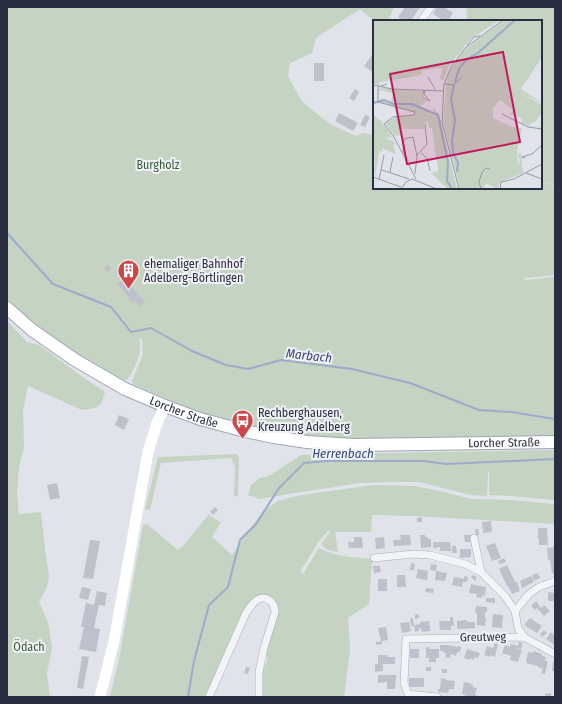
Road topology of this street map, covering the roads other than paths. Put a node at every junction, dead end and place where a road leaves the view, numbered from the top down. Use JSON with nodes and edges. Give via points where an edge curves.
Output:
{"nodes":[{"id":1,"x":431,"y":7,"type":"edge"},
{"id":2,"x":422,"y":20,"type":"edge"},
{"id":3,"x":7,"y":308,"type":"edge"},
{"id":4,"x":165,"y":406,"type":"junction"},
{"id":5,"x":555,"y":442,"type":"edge"},
{"id":6,"x":474,"y":538,"type":"dead end"},
{"id":7,"x":374,"y":558,"type":"dead end"},
{"id":8,"x":481,"y":572,"type":"junction"},
{"id":9,"x":555,"y":581,"type":"edge"},
{"id":10,"x":515,"y":611,"type":"junction"},
{"id":11,"x":524,"y":637,"type":"junction"},
{"id":12,"x":555,"y":654,"type":"edge"},
{"id":13,"x":100,"y":697,"type":"edge"},
{"id":14,"x":209,"y":697,"type":"edge"},
{"id":15,"x":259,"y":697,"type":"edge"},
{"id":16,"x":436,"y":697,"type":"edge"}],
"edges":[{"from":1,"to":2,"type":"street"},
{"from":3,"to":4,"type":"main road","name":"Lorcher Straße","via":[[32,330],[75,360],[125,389]]},
{"from":4,"to":5,"type":"main road","name":"Lorcher Straße","via":[[245,431],[307,442],[353,445]]},
{"from":4,"to":13,"type":"main road","via":[[148,452],[114,641]]},
{"from":6,"to":8,"type":"street"},
{"from":7,"to":8,"type":"street","via":[[430,555],[465,564]]},
{"from":8,"to":10,"type":"street","via":[[505,596]]},
{"from":9,"to":10,"type":"street","via":[[529,594]]},
{"from":10,"to":11,"type":"street","via":[[518,628]]},
{"from":11,"to":12,"type":"street","name":"Greutweg"},
{"from":11,"to":16,"type":"street","name":"Greutweg","via":[[406,639],[404,683],[408,694]]},
{"from":14,"to":15,"type":"street","via":[[246,613],[255,602],[263,598],[271,601],[275,609],[259,672]]}]}
